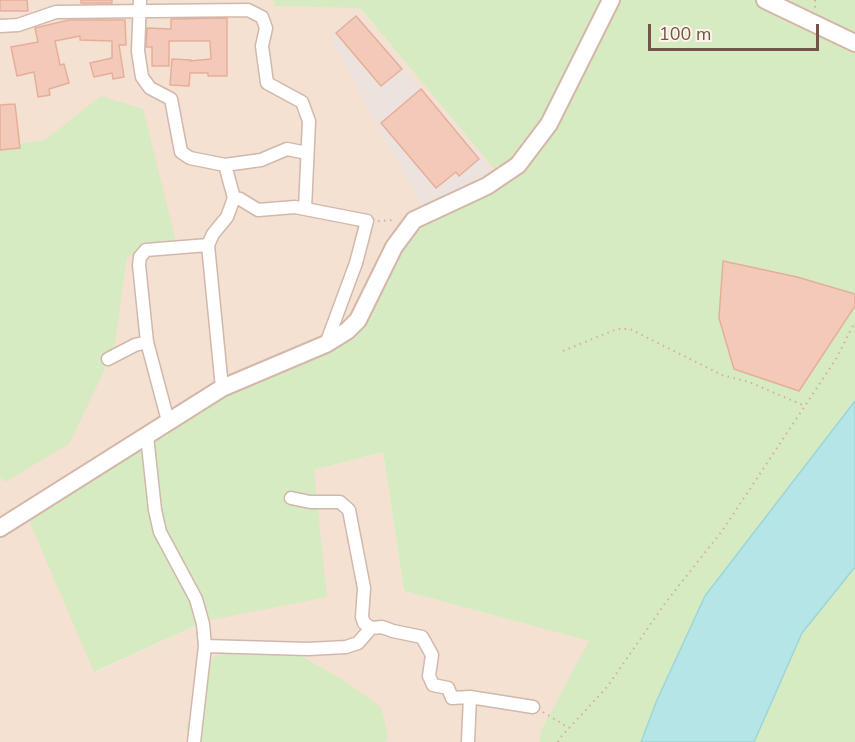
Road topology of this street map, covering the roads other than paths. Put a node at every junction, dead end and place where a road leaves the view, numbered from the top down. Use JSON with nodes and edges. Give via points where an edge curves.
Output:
{"nodes":[{"id":1,"x":611,"y":0,"type":"edge"},
{"id":2,"x":765,"y":0,"type":"edge"},
{"id":3,"x":140,"y":6,"type":"edge"},
{"id":4,"x":0,"y":26,"type":"edge"},
{"id":5,"x":855,"y":43,"type":"edge"},
{"id":6,"x":307,"y":153,"type":"junction"},
{"id":7,"x":225,"y":165,"type":"junction"},
{"id":8,"x":234,"y":198,"type":"junction"},
{"id":9,"x":305,"y":209,"type":"junction"},
{"id":10,"x":208,"y":245,"type":"junction"},
{"id":11,"x":147,"y":342,"type":"junction"},
{"id":12,"x":326,"y":344,"type":"junction"},
{"id":13,"x":108,"y":359,"type":"dead end"},
{"id":14,"x":222,"y":388,"type":"junction"},
{"id":15,"x":168,"y":422,"type":"junction"},
{"id":16,"x":147,"y":436,"type":"junction"},
{"id":17,"x":291,"y":498,"type":"dead end"},
{"id":18,"x":0,"y":528,"type":"edge"},
{"id":19,"x":371,"y":628,"type":"junction"},
{"id":20,"x":205,"y":646,"type":"junction"},
{"id":21,"x":470,"y":697,"type":"junction"},
{"id":22,"x":533,"y":707,"type":"road end"},
{"id":23,"x":194,"y":742,"type":"edge"},
{"id":24,"x":468,"y":742,"type":"edge"}],
"edges":[{"from":1,"to":12,"type":"main road","via":[[549,124],[518,165],[487,186],[414,220],[394,247],[358,320]]},
{"from":2,"to":5,"type":"main road"},
{"from":3,"to":4,"type":"street","via":[[56,12],[18,25]]},
{"from":3,"to":6,"type":"street","via":[[248,10],[262,17],[266,28],[262,46],[267,83],[302,102],[309,121]]},
{"from":3,"to":7,"type":"street","via":[[138,51],[142,77],[150,88],[171,99],[181,152],[190,158]]},
{"from":6,"to":7,"type":"street","via":[[286,149],[261,160]]},
{"from":6,"to":9,"type":"street"},
{"from":7,"to":8,"type":"street"},
{"from":8,"to":9,"type":"street","via":[[258,210]]},
{"from":8,"to":10,"type":"street","via":[[227,217]]},
{"from":9,"to":12,"type":"street","via":[[367,221],[356,264]]},
{"from":10,"to":11,"type":"street","via":[[146,250],[140,257]]},
{"from":10,"to":14,"type":"street"},
{"from":11,"to":13,"type":"street"},
{"from":11,"to":15,"type":"street"},
{"from":12,"to":14,"type":"main road"},
{"from":14,"to":15,"type":"main road"},
{"from":15,"to":16,"type":"main road"},
{"from":16,"to":18,"type":"main road"},
{"from":16,"to":20,"type":"street","via":[[160,532],[196,599],[204,624]]},
{"from":17,"to":19,"type":"street","via":[[340,502],[349,510],[364,588],[362,617]]},
{"from":19,"to":20,"type":"street","via":[[358,643],[346,647]]},
{"from":19,"to":21,"type":"street","via":[[422,637],[432,656],[429,676],[433,685],[448,688],[452,698]]},
{"from":20,"to":23,"type":"street"},
{"from":21,"to":22,"type":"street"},
{"from":21,"to":24,"type":"street"}]}
